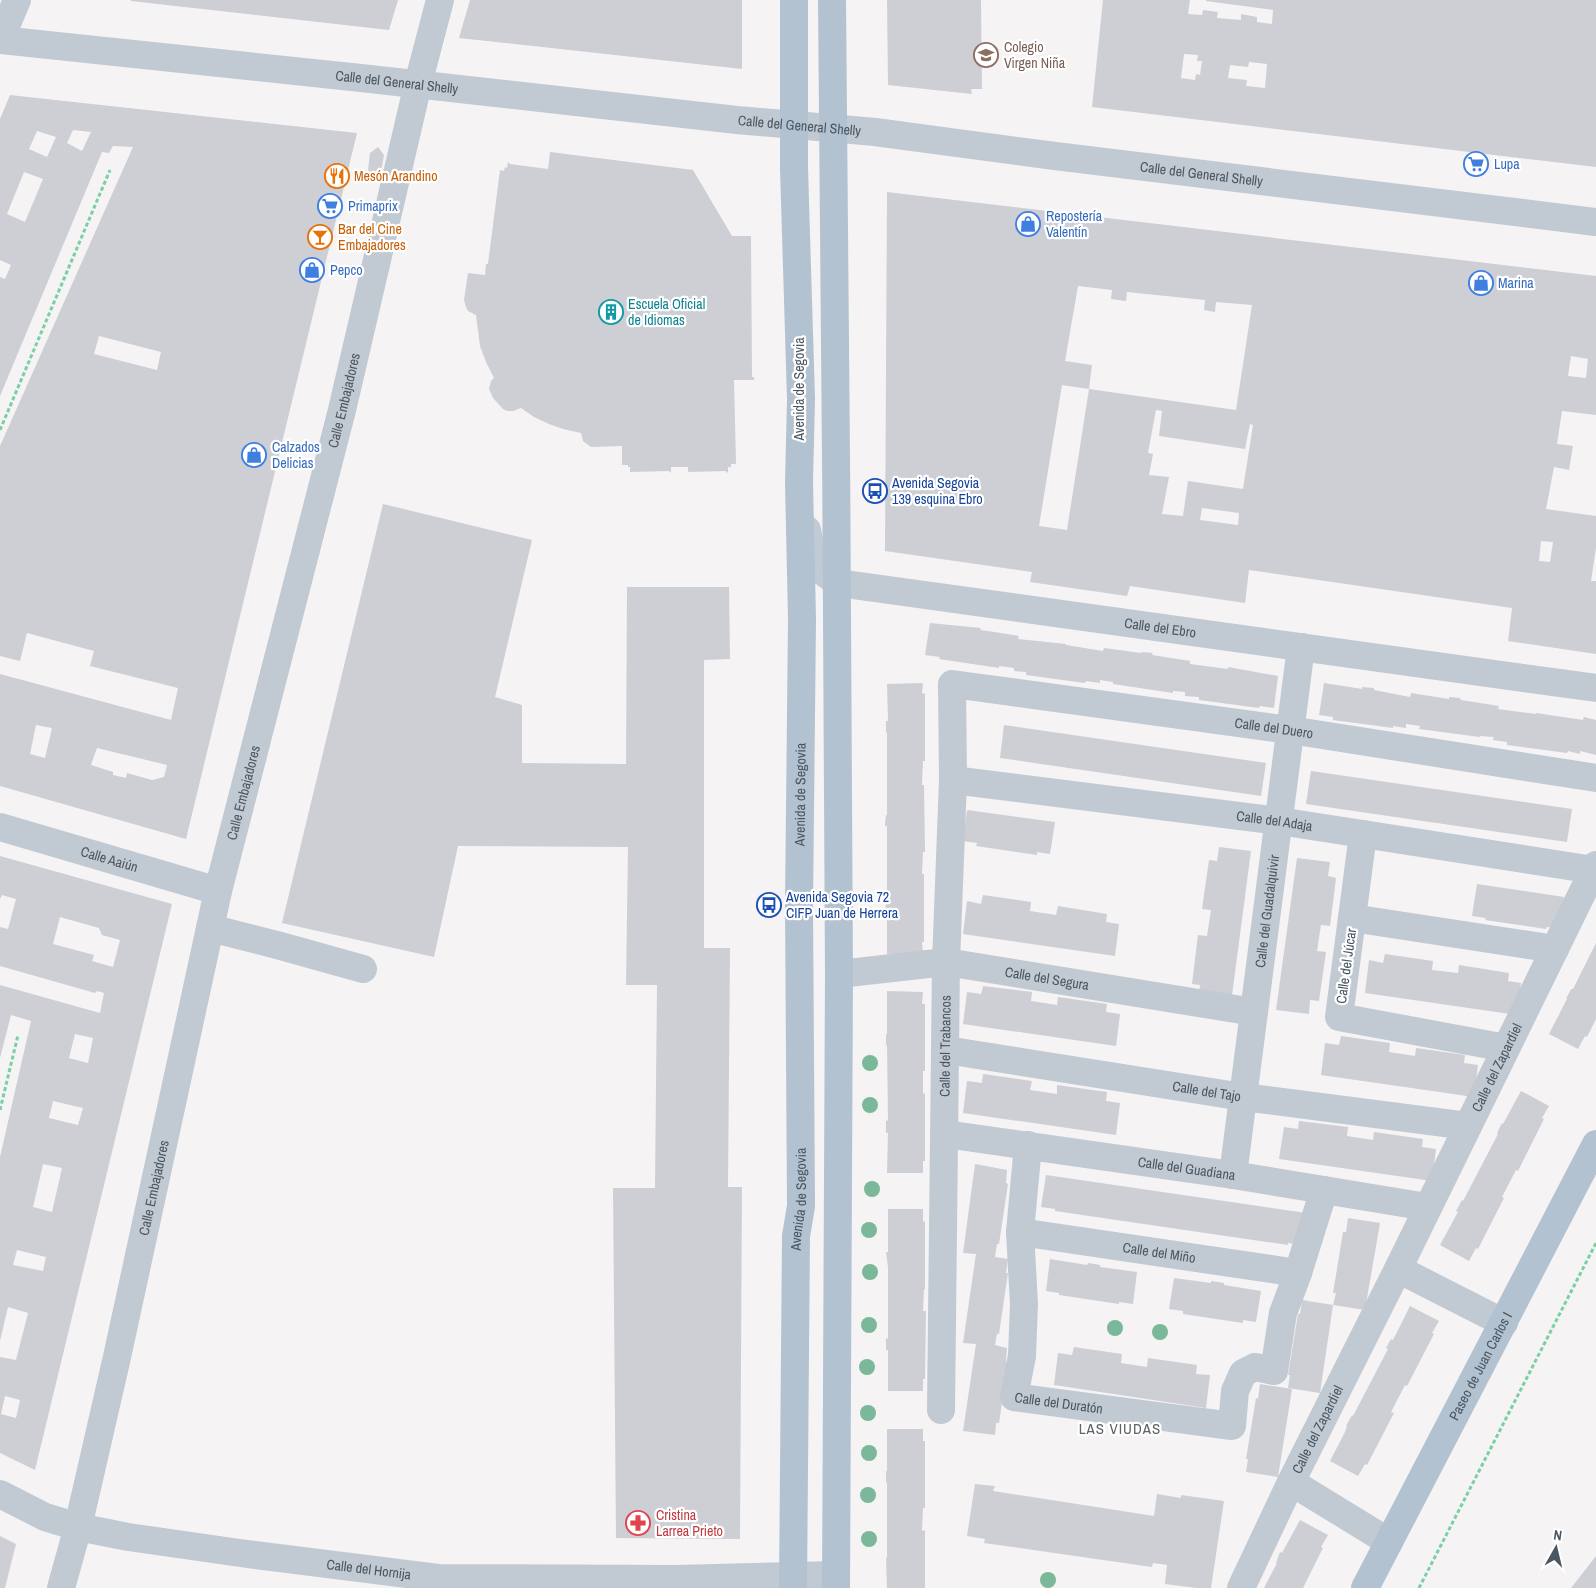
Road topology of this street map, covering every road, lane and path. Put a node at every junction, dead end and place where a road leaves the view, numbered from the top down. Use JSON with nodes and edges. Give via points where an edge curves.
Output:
{"nodes":[{"id":1,"x":17,"y":0,"type":"edge"},
{"id":2,"x":440,"y":0,"type":"edge"},
{"id":3,"x":794,"y":0,"type":"edge"},
{"id":4,"x":832,"y":0,"type":"edge"},
{"id":5,"x":0,"y":40,"type":"edge"},
{"id":6,"x":418,"y":84,"type":"junction"},
{"id":7,"x":794,"y":125,"type":"junction"},
{"id":8,"x":833,"y":128,"type":"junction"},
{"id":9,"x":110,"y":170,"type":"dead end"},
{"id":10,"x":1596,"y":222,"type":"edge"},
{"id":11,"x":0,"y":430,"type":"edge"},
{"id":12,"x":799,"y":482,"type":"junction"},
{"id":13,"x":838,"y":583,"type":"junction"},
{"id":14,"x":1301,"y":647,"type":"junction"},
{"id":15,"x":952,"y":684,"type":"joint"},
{"id":16,"x":1596,"y":688,"type":"edge"},
{"id":17,"x":1290,"y":730,"type":"junction"},
{"id":18,"x":1596,"y":778,"type":"edge"},
{"id":19,"x":952,"y":780,"type":"junction"},
{"id":20,"x":1279,"y":821,"type":"junction"},
{"id":21,"x":0,"y":827,"type":"edge"},
{"id":22,"x":1363,"y":834,"type":"junction"},
{"id":23,"x":1595,"y":868,"type":"edge"},
{"id":24,"x":218,"y":891,"type":"junction"},
{"id":25,"x":1352,"y":918,"type":"junction"},
{"id":26,"x":210,"y":928,"type":"junction"},
{"id":27,"x":1555,"y":949,"type":"junction"},
{"id":28,"x":946,"y":962,"type":"junction"},
{"id":29,"x":363,"y":969,"type":"dead end"},
{"id":30,"x":839,"y":974,"type":"junction"},
{"id":31,"x":1254,"y":1012,"type":"junction"},
{"id":32,"x":18,"y":1035,"type":"dead end"},
{"id":33,"x":1506,"y":1048,"type":"junction"},
{"id":34,"x":946,"y":1050,"type":"junction"},
{"id":35,"x":1243,"y":1097,"type":"junction"},
{"id":36,"x":0,"y":1110,"type":"edge"},
{"id":37,"x":1468,"y":1126,"type":"junction"},
{"id":38,"x":945,"y":1134,"type":"junction"},
{"id":39,"x":1596,"y":1144,"type":"edge"},
{"id":40,"x":1028,"y":1145,"type":"junction"},
{"id":41,"x":1233,"y":1175,"type":"junction"},
{"id":42,"x":1324,"y":1190,"type":"junction"},
{"id":43,"x":1427,"y":1207,"type":"junction"},
{"id":44,"x":1020,"y":1232,"type":"junction"},
{"id":45,"x":1596,"y":1243,"type":"edge"},
{"id":46,"x":1398,"y":1269,"type":"junction"},
{"id":47,"x":1298,"y":1273,"type":"junction"},
{"id":48,"x":1504,"y":1323,"type":"junction"},
{"id":49,"x":942,"y":1410,"type":"dead end"},
{"id":50,"x":1291,"y":1482,"type":"junction"},
{"id":51,"x":0,"y":1494,"type":"edge"},
{"id":52,"x":78,"y":1527,"type":"junction"},
{"id":53,"x":1388,"y":1542,"type":"junction"},
{"id":54,"x":793,"y":1582,"type":"edge"},
{"id":55,"x":836,"y":1582,"type":"edge"},
{"id":56,"x":438,"y":1583,"type":"edge"},
{"id":57,"x":676,"y":1583,"type":"edge"},
{"id":58,"x":61,"y":1588,"type":"edge"},
{"id":59,"x":1241,"y":1588,"type":"edge"},
{"id":60,"x":1365,"y":1588,"type":"edge"},
{"id":61,"x":1419,"y":1588,"type":"edge"}],
"edges":[{"from":1,"to":5,"type":"street"},
{"from":2,"to":6,"type":"street","name":"Calle Embajadores"},
{"from":3,"to":7,"type":"main road","name":"Avenida de Segovia"},
{"from":4,"to":8,"type":"main road"},
{"from":5,"to":6,"type":"street","name":"Calle del General Shelly"},
{"from":6,"to":7,"type":"street","name":"Calle del General Shelly"},
{"from":6,"to":24,"type":"street","name":"Calle Embajadores","via":[[342,410]]},
{"from":7,"to":8,"type":"street","name":"Calle del General Shelly"},
{"from":7,"to":12,"type":"main road","name":"Avenida de Segovia","via":[[801,398]]},
{"from":8,"to":10,"type":"street","name":"Calle del General Shelly"},
{"from":8,"to":13,"type":"main road"},
{"from":9,"to":11,"type":"path"},
{"from":12,"to":13,"type":"street","name":"Calle del Ebro","via":[[814,565]]},
{"from":12,"to":54,"type":"main road","name":"Avenida de Segovia","via":[[802,618],[799,905],[801,1206],[796,1236]]},
{"from":13,"to":14,"type":"street","name":"Calle del Ebro"},
{"from":13,"to":30,"type":"main road"},
{"from":14,"to":16,"type":"street","name":"Calle del Ebro"},
{"from":14,"to":17,"type":"street","name":"Calle del Guadalquivir"},
{"from":15,"to":17,"type":"street","name":"Calle del Duero"},
{"from":15,"to":19,"type":"street","name":"Calle del Trabancos"},
{"from":17,"to":18,"type":"street","name":"Calle del Duero"},
{"from":17,"to":20,"type":"street","name":"Calle del Guadalquivir"},
{"from":19,"to":20,"type":"street","name":"Calle del Adaja"},
{"from":19,"to":28,"type":"street","name":"Calle del Trabancos"},
{"from":20,"to":22,"type":"street","name":"Calle del Adaja"},
{"from":20,"to":31,"type":"street","name":"Calle del Guadalquivir"},
{"from":21,"to":24,"type":"street","name":"Calle Aaiún"},
{"from":22,"to":23,"type":"street","name":"Calle del Adaja"},
{"from":22,"to":25,"type":"street","name":"Calle del Júcar"},
{"from":23,"to":27,"type":"street","name":"Calle del Zapardiel"},
{"from":24,"to":26,"type":"street","name":"Calle Embajadores"},
{"from":25,"to":27,"type":"street"},
{"from":25,"to":33,"type":"street","name":"Calle del Júcar","via":[[1339,1017]]},
{"from":26,"to":29,"type":"street"},
{"from":26,"to":52,"type":"street","name":"Calle Embajadores"},
{"from":27,"to":33,"type":"street","name":"Calle del Zapardiel"},
{"from":28,"to":30,"type":"street","name":"Calle del Segura"},
{"from":28,"to":31,"type":"street","name":"Calle del Segura"},
{"from":28,"to":34,"type":"street","name":"Calle del Trabancos"},
{"from":30,"to":55,"type":"main road"},
{"from":31,"to":35,"type":"street","name":"Calle del Guadalquivir"},
{"from":32,"to":36,"type":"path"},
{"from":33,"to":37,"type":"street","name":"Calle del Zapardiel"},
{"from":34,"to":35,"type":"street","name":"Calle del Tajo"},
{"from":34,"to":38,"type":"street","name":"Calle del Trabancos"},
{"from":35,"to":37,"type":"street","name":"Calle del Tajo"},
{"from":35,"to":41,"type":"street","name":"Calle del Guadalquivir"},
{"from":37,"to":43,"type":"street","name":"Calle del Zapardiel"},
{"from":38,"to":40,"type":"street","name":"Calle del Guadiana"},
{"from":38,"to":49,"type":"street","name":"Calle del Trabancos"},
{"from":39,"to":48,"type":"main road","name":"Paseo de Juan Carlos I"},
{"from":40,"to":41,"type":"street","name":"Calle del Guadiana"},
{"from":40,"to":44,"type":"street"},
{"from":41,"to":42,"type":"street","name":"Calle del Guadiana"},
{"from":42,"to":43,"type":"street","name":"Calle del Guadiana"},
{"from":42,"to":47,"type":"street"},
{"from":43,"to":46,"type":"street","name":"Calle del Zapardiel"},
{"from":44,"to":47,"type":"street","name":"Calle del Miño"},
{"from":44,"to":47,"type":"street","name":"Calle del Duratón","via":[[1024,1304],[1022,1356],[1014,1397],[1232,1426],[1235,1391],[1243,1373],[1255,1367],[1274,1370],[1283,1313]]},
{"from":45,"to":61,"type":"path"},
{"from":46,"to":48,"type":"street"},
{"from":46,"to":50,"type":"street","name":"Calle del Zapardiel"},
{"from":48,"to":53,"type":"main road","name":"Paseo de Juan Carlos I"},
{"from":50,"to":53,"type":"street","name":"Calle del Zapardiel"},
{"from":50,"to":59,"type":"street","name":"Calle del Zapardiel"},
{"from":51,"to":52,"type":"street","name":"Calle del Hornija","via":[[45,1517]]},
{"from":52,"to":56,"type":"street","name":"Calle del Hornija"},
{"from":52,"to":58,"type":"street","name":"Calle Embajadores"},
{"from":53,"to":60,"type":"main road","name":"Paseo de Juan Carlos I"},
{"from":54,"to":55,"type":"street","name":"Calle del Hornija"},
{"from":54,"to":57,"type":"street","name":"Calle del Hornija"},
{"from":56,"to":57,"type":"street","name":"Calle del Hornija"}]}
